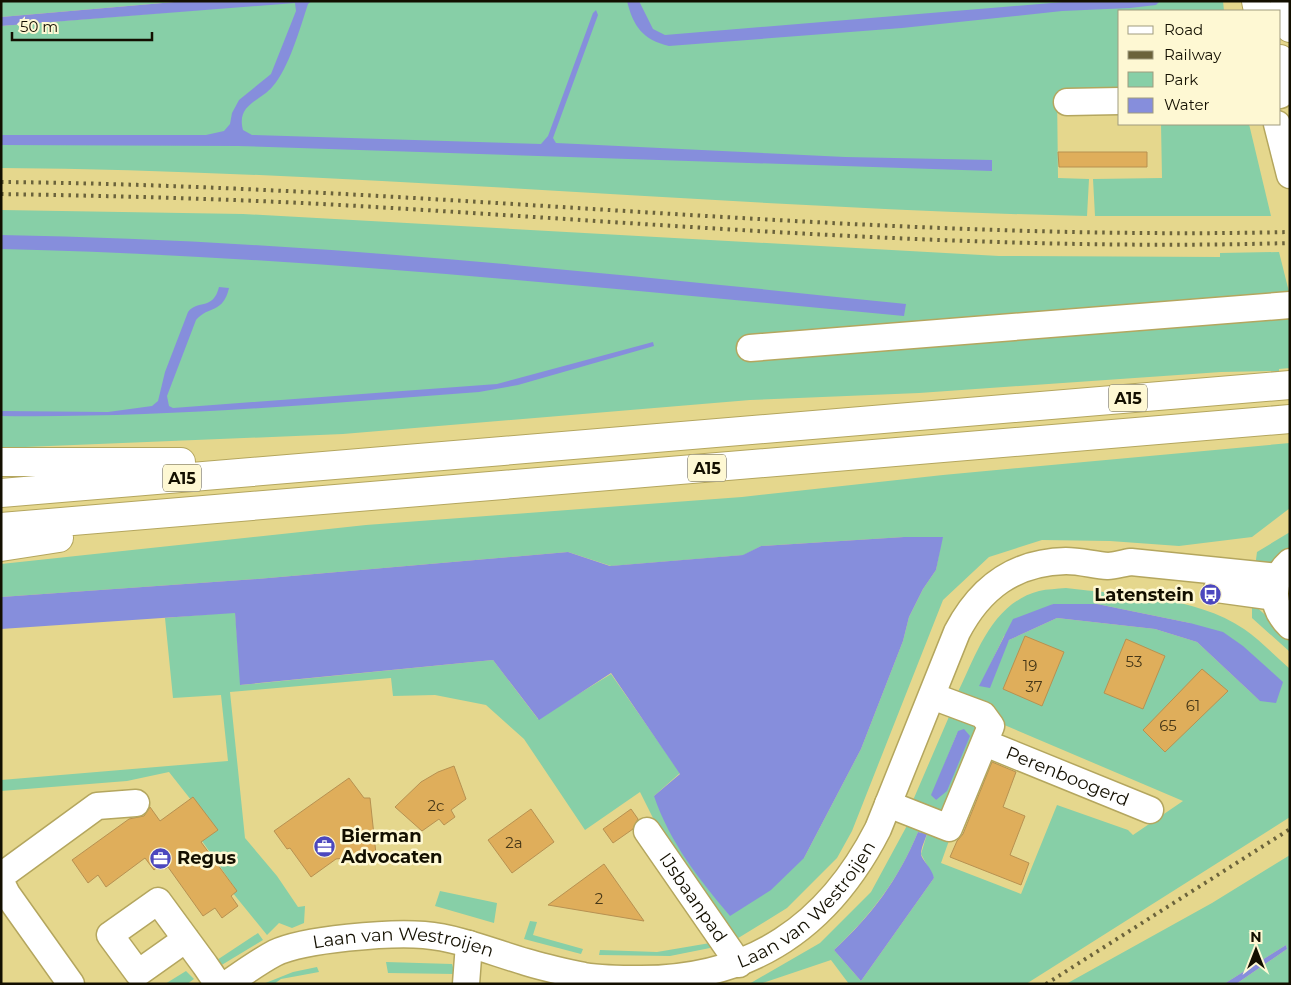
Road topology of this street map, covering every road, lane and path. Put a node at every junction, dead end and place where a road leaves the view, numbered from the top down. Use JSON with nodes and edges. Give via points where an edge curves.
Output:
{"nodes":[{"id":1,"x":1281,"y":15,"type":"edge"},
{"id":2,"x":1290,"y":28,"type":"edge"},
{"id":3,"x":1281,"y":60,"type":"edge"},
{"id":4,"x":1290,"y":69,"type":"edge"},
{"id":5,"x":1290,"y":81,"type":"edge"},
{"id":6,"x":1281,"y":94,"type":"edge"},
{"id":7,"x":1118,"y":101,"type":"edge"},
{"id":8,"x":1067,"y":102,"type":"dead end"},
{"id":9,"x":1277,"y":125,"type":"edge"},
{"id":10,"x":1290,"y":176,"type":"edge"},
{"id":11,"x":1290,"y":305,"type":"edge"},
{"id":12,"x":750,"y":348,"type":"dead end"},
{"id":13,"x":1289,"y":385,"type":"edge"},
{"id":14,"x":1290,"y":419,"type":"edge"},
{"id":15,"x":1,"y":462,"type":"edge"},
{"id":16,"x":363,"y":462,"type":"junction"},
{"id":17,"x":1,"y":493,"type":"edge"},
{"id":18,"x":278,"y":503,"type":"junction"},
{"id":19,"x":1,"y":527,"type":"edge"},
{"id":20,"x":1,"y":548,"type":"edge"},
{"id":21,"x":1281,"y":579,"type":"edge"},
{"id":22,"x":1290,"y":626,"type":"edge"},
{"id":23,"x":932,"y":696,"type":"junction"},
{"id":24,"x":985,"y":744,"type":"junction"},
{"id":25,"x":136,"y":802,"type":"dead end"},
{"id":26,"x":888,"y":804,"type":"junction"},
{"id":27,"x":1150,"y":810,"type":"dead end"},
{"id":28,"x":647,"y":831,"type":"dead end"},
{"id":29,"x":1,"y":876,"type":"edge"},
{"id":30,"x":1,"y":882,"type":"edge"},
{"id":31,"x":186,"y":939,"type":"dead end"},
{"id":32,"x":469,"y":944,"type":"junction"},
{"id":33,"x":739,"y":964,"type":"junction"},
{"id":34,"x":585,"y":980,"type":"edge"},
{"id":35,"x":668,"y":981,"type":"edge"},
{"id":36,"x":71,"y":984,"type":"edge"},
{"id":37,"x":218,"y":984,"type":"edge"},
{"id":38,"x":227,"y":984,"type":"edge"},
{"id":39,"x":466,"y":984,"type":"edge"}],
"edges":[{"from":1,"to":2,"type":"main road"},
{"from":3,"to":4,"type":"main road"},
{"from":5,"to":6,"type":"street"},
{"from":7,"to":8,"type":"street"},
{"from":9,"to":10,"type":"street"},
{"from":11,"to":12,"type":"street"},
{"from":13,"to":16,"type":"main road","number":"A15"},
{"from":14,"to":18,"type":"main road","number":"A15"},
{"from":15,"to":16,"type":"main road","number":"A15"},
{"from":16,"to":17,"type":"main road","number":"A15"},
{"from":18,"to":19,"type":"main road","number":"A15"},
{"from":18,"to":20,"type":"main road","number":"A15"},
{"from":21,"to":22,"type":"street","via":[[1279,612]]},
{"from":21,"to":23,"type":"street","name":"Laan van Westroijen","via":[[1131,562],[1110,566],[1067,561],[1021,570],[994,583],[966,615]]},
{"from":23,"to":24,"type":"street","name":"Perenboogerd","via":[[983,715],[991,726]]},
{"from":23,"to":26,"type":"street","name":"Laan van Westroijen"},
{"from":24,"to":26,"type":"street","name":"Perenboogerd","via":[[949,828]]},
{"from":24,"to":27,"type":"street","name":"Perenboogerd"},
{"from":25,"to":29,"type":"street","via":[[97,806]]},
{"from":26,"to":33,"type":"street","name":"Laan van Westroijen","via":[[862,860],[830,900],[789,936]]},
{"from":28,"to":33,"type":"street","name":"IJsbaanpad"},
{"from":30,"to":36,"type":"street"},
{"from":31,"to":37,"type":"street"},
{"from":32,"to":34,"type":"street","name":"Laan van Westroijen"},
{"from":32,"to":38,"type":"street","name":"Laan van Westroijen","via":[[415,934],[315,942],[275,953]]},
{"from":32,"to":39,"type":"street"},
{"from":33,"to":35,"type":"street","name":"Laan van Westroijen"},
{"from":34,"to":35,"type":"street","name":"Laan van Westroijen"}]}
